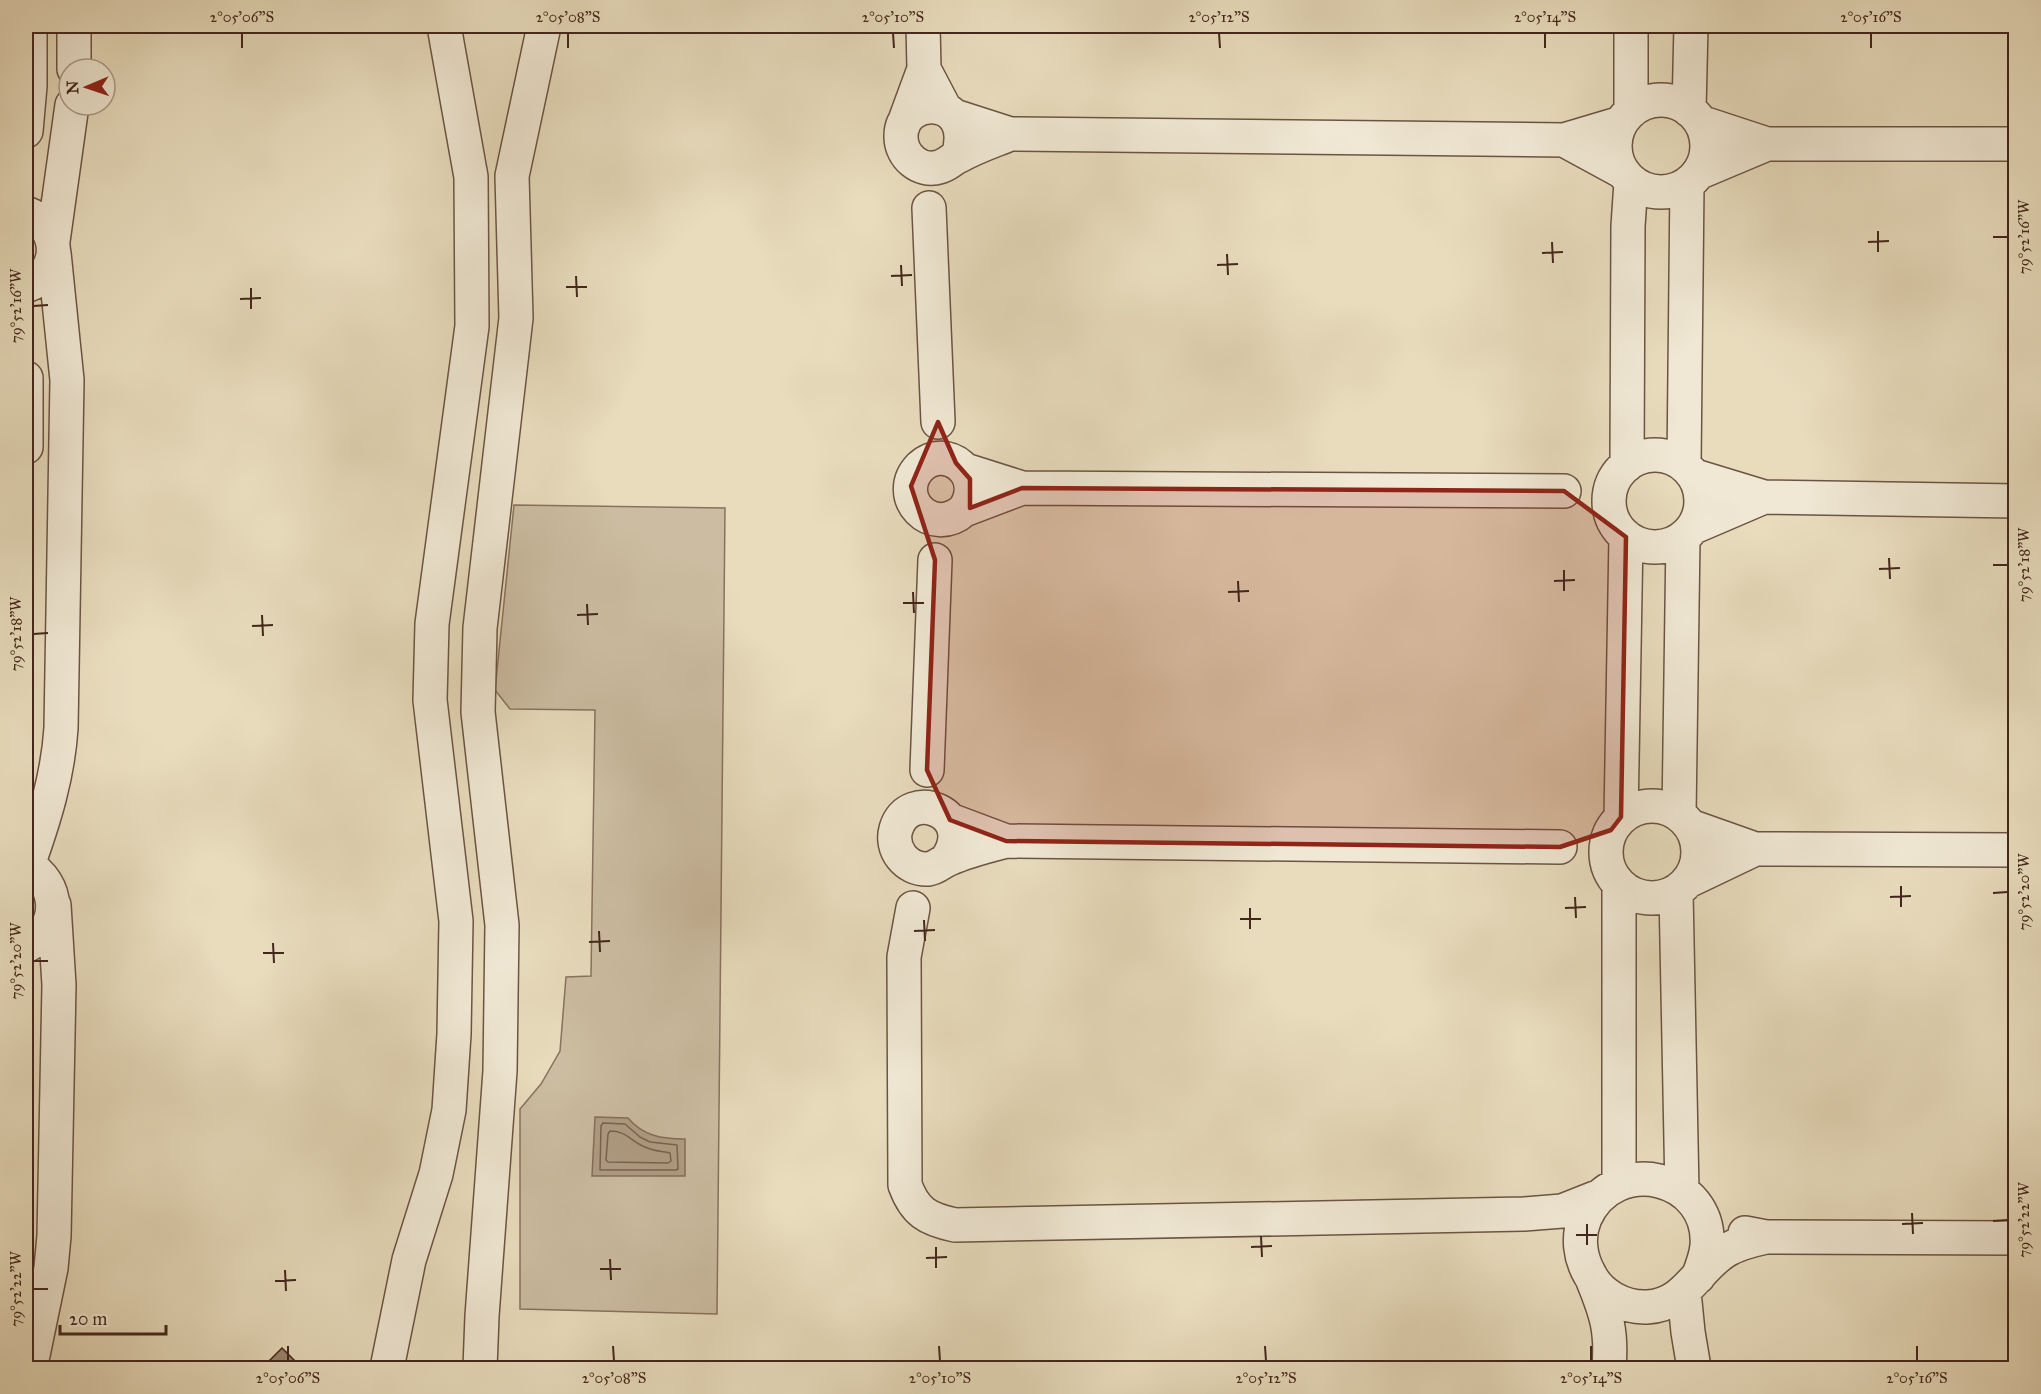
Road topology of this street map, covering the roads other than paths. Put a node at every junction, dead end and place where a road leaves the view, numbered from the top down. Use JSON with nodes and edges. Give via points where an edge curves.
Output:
{"nodes":[{"id":1,"x":30,"y":26,"type":"edge"},
{"id":2,"x":74,"y":26,"type":"edge"},
{"id":3,"x":444,"y":26,"type":"edge"},
{"id":4,"x":544,"y":26,"type":"edge"},
{"id":5,"x":923,"y":26,"type":"edge"},
{"id":6,"x":1631,"y":26,"type":"edge"},
{"id":7,"x":1691,"y":26,"type":"edge"},
{"id":8,"x":74,"y":57,"type":"edge"},
{"id":9,"x":924,"y":69,"type":"junction"},
{"id":10,"x":950,"y":113,"type":"junction"},
{"id":11,"x":1695,"y":116,"type":"junction"},
{"id":12,"x":70,"y":117,"type":"edge"},
{"id":13,"x":1626,"y":117,"type":"junction"},
{"id":14,"x":26,"y":131,"type":"edge"},
{"id":15,"x":1010,"y":134,"type":"junction"},
{"id":16,"x":904,"y":140,"type":"junction"},
{"id":17,"x":1564,"y":140,"type":"junction"},
{"id":18,"x":1767,"y":144,"type":"junction"},
{"id":19,"x":2016,"y":144,"type":"edge"},
{"id":20,"x":953,"y":159,"type":"junction"},
{"id":21,"x":512,"y":176,"type":"junction"},
{"id":22,"x":1626,"y":176,"type":"junction"},
{"id":23,"x":471,"y":177,"type":"junction"},
{"id":24,"x":1693,"y":179,"type":"junction"},
{"id":25,"x":929,"y":208,"type":"junction"},
{"id":26,"x":26,"y":213,"type":"edge"},
{"id":27,"x":53,"y":247,"type":"junction"},
{"id":28,"x":26,"y":286,"type":"edge"},
{"id":29,"x":26,"y":378,"type":"edge"},
{"id":30,"x":938,"y":422,"type":"junction"},
{"id":31,"x":26,"y":447,"type":"edge"},
{"id":32,"x":961,"y":466,"type":"junction"},
{"id":33,"x":1689,"y":470,"type":"junction"},
{"id":34,"x":1621,"y":471,"type":"junction"},
{"id":35,"x":1022,"y":488,"type":"junction"},
{"id":36,"x":914,"y":490,"type":"junction"},
{"id":37,"x":1564,"y":491,"type":"junction"},
{"id":38,"x":1764,"y":497,"type":"junction"},
{"id":39,"x":2016,"y":501,"type":"edge"},
{"id":40,"x":960,"y":513,"type":"junction"},
{"id":41,"x":1621,"y":531,"type":"junction"},
{"id":42,"x":1689,"y":532,"type":"junction"},
{"id":43,"x":934,"y":560,"type":"junction"},
{"id":44,"x":927,"y":770,"type":"junction"},
{"id":45,"x":946,"y":816,"type":"junction"},
{"id":46,"x":1685,"y":820,"type":"junction"},
{"id":47,"x":1616,"y":824,"type":"junction"},
{"id":48,"x":898,"y":836,"type":"junction"},
{"id":49,"x":1006,"y":841,"type":"junction"},
{"id":50,"x":1560,"y":847,"type":"junction"},
{"id":51,"x":1755,"y":849,"type":"junction"},
{"id":52,"x":2016,"y":850,"type":"edge"},
{"id":53,"x":943,"y":863,"type":"junction"},
{"id":54,"x":27,"y":864,"type":"edge"},
{"id":55,"x":1614,"y":878,"type":"junction"},
{"id":56,"x":1682,"y":887,"type":"junction"},
{"id":57,"x":54,"y":904,"type":"junction"},
{"id":58,"x":913,"y":908,"type":"junction"},
{"id":59,"x":26,"y":946,"type":"edge"},
{"id":60,"x":452,"y":1068,"type":"junction"},
{"id":61,"x":500,"y":1071,"type":"junction"},
{"id":62,"x":1610,"y":1189,"type":"junction"},
{"id":63,"x":1690,"y":1199,"type":"junction"},
{"id":64,"x":1524,"y":1214,"type":"junction"},
{"id":65,"x":1766,"y":1237,"type":"junction"},
{"id":66,"x":2016,"y":1238,"type":"edge"},
{"id":67,"x":1588,"y":1273,"type":"junction"},
{"id":68,"x":1691,"y":1284,"type":"junction"},
{"id":69,"x":31,"y":1359,"type":"edge"},
{"id":70,"x":387,"y":1368,"type":"edge"},
{"id":71,"x":480,"y":1368,"type":"edge"},
{"id":72,"x":1609,"y":1368,"type":"edge"},
{"id":73,"x":1694,"y":1368,"type":"edge"}],
"edges":[{"from":1,"to":14,"type":"street"},
{"from":2,"to":8,"type":"street"},
{"from":3,"to":23,"type":"street"},
{"from":4,"to":21,"type":"street"},
{"from":5,"to":9,"type":"street"},
{"from":6,"to":13,"type":"street"},
{"from":7,"to":11,"type":"street"},
{"from":9,"to":10,"type":"street"},
{"from":9,"to":16,"type":"street"},
{"from":10,"to":15,"type":"street"},
{"from":10,"to":16,"type":"street","via":[[935,107],[915,111]]},
{"from":10,"to":20,"type":"street","via":[[963,135]]},
{"from":11,"to":13,"type":"street","via":[[1675,102],[1660,100],[1644,103]]},
{"from":11,"to":18,"type":"street"},
{"from":11,"to":24,"type":"street","via":[[1706,135],[1707,149]]},
{"from":12,"to":27,"type":"street"},
{"from":13,"to":17,"type":"street"},
{"from":13,"to":22,"type":"street","via":[[1615,136],[1615,150]]},
{"from":15,"to":17,"type":"street"},
{"from":15,"to":20,"type":"street"},
{"from":16,"to":20,"type":"street","via":[[912,161],[920,166],[939,167]]},
{"from":16,"to":25,"type":"street"},
{"from":17,"to":22,"type":"street"},
{"from":18,"to":19,"type":"street"},
{"from":18,"to":24,"type":"street"},
{"from":20,"to":25,"type":"street"},
{"from":21,"to":23,"type":"street"},
{"from":21,"to":61,"type":"street","via":[[516,318],[480,628],[478,712],[502,925]]},
{"from":22,"to":24,"type":"street","via":[[1644,190],[1659,193],[1674,191]]},
{"from":22,"to":34,"type":"street"},
{"from":23,"to":60,"type":"street","via":[[472,326],[432,624],[430,700],[456,921]]},
{"from":24,"to":33,"type":"street"},
{"from":25,"to":30,"type":"street"},
{"from":26,"to":27,"type":"street","via":[[39,219],[47,229]]},
{"from":27,"to":28,"type":"street","via":[[50,266],[43,276]]},
{"from":27,"to":54,"type":"street","via":[[67,380],[61,728],[56,774]]},
{"from":29,"to":31,"type":"street"},
{"from":30,"to":32,"type":"street"},
{"from":30,"to":36,"type":"street"},
{"from":32,"to":35,"type":"street"},
{"from":32,"to":36,"type":"street","via":[[946,459],[926,462]]},
{"from":32,"to":40,"type":"street","via":[[972,490]]},
{"from":33,"to":34,"type":"street","via":[[1670,457],[1655,454],[1640,457]]},
{"from":33,"to":38,"type":"street"},
{"from":33,"to":42,"type":"street","via":[[1700,487],[1702,500],[1700,514]]},
{"from":34,"to":37,"type":"street"},
{"from":34,"to":41,"type":"street","via":[[1609,504]]},
{"from":35,"to":37,"type":"street"},
{"from":35,"to":40,"type":"street"},
{"from":36,"to":40,"type":"street","via":[[920,512],[928,518],[947,520]]},
{"from":36,"to":43,"type":"street"},
{"from":37,"to":41,"type":"street"},
{"from":38,"to":39,"type":"street"},
{"from":38,"to":42,"type":"street"},
{"from":40,"to":43,"type":"street"},
{"from":41,"to":42,"type":"street","via":[[1640,545],[1654,547],[1670,545]]},
{"from":41,"to":47,"type":"street"},
{"from":42,"to":46,"type":"street"},
{"from":43,"to":44,"type":"street"},
{"from":44,"to":45,"type":"street"},
{"from":44,"to":48,"type":"street"},
{"from":45,"to":48,"type":"street","via":[[933,808],[913,810],[905,815]]},
{"from":45,"to":49,"type":"street"},
{"from":45,"to":53,"type":"street","via":[[955,829],[956,840]]},
{"from":46,"to":47,"type":"street","via":[[1665,808],[1650,806],[1634,809]]},
{"from":46,"to":51,"type":"street"},
{"from":46,"to":56,"type":"street","via":[[1696,838],[1698,851],[1695,867]]},
{"from":47,"to":50,"type":"street"},
{"from":47,"to":55,"type":"street","via":[[1606,843]]},
{"from":48,"to":53,"type":"street","via":[[902,858],[910,865],[928,869]]},
{"from":48,"to":58,"type":"street"},
{"from":49,"to":50,"type":"street"},
{"from":49,"to":53,"type":"street"},
{"from":50,"to":55,"type":"street"},
{"from":51,"to":52,"type":"street"},
{"from":51,"to":56,"type":"street"},
{"from":53,"to":58,"type":"street"},
{"from":54,"to":57,"type":"street","via":[[41,877]]},
{"from":55,"to":56,"type":"street","via":[[1631,894],[1646,898],[1662,898]]},
{"from":55,"to":62,"type":"street"},
{"from":56,"to":63,"type":"street"},
{"from":57,"to":59,"type":"street","via":[[49,924]]},
{"from":57,"to":69,"type":"street","via":[[59,985],[54,1236]]},
{"from":58,"to":64,"type":"street","via":[[904,957],[905,1185],[911,1202],[936,1221],[955,1225]]},
{"from":60,"to":61,"type":"street"},
{"from":60,"to":70,"type":"street","via":[[449,1110],[436,1174],[409,1260]]},
{"from":61,"to":71,"type":"street"},
{"from":62,"to":63,"type":"street","via":[[1641,1178],[1662,1181]]},
{"from":62,"to":64,"type":"street","via":[[1562,1211]]},
{"from":62,"to":67,"type":"street","via":[[1589,1209],[1582,1225],[1580,1245]]},
{"from":63,"to":65,"type":"street","via":[[1711,1218],[1741,1232]]},
{"from":63,"to":68,"type":"street","via":[[1705,1225],[1707,1245],[1704,1261]]},
{"from":64,"to":67,"type":"street","via":[[1546,1221],[1562,1232]]},
{"from":65,"to":66,"type":"street"},
{"from":65,"to":68,"type":"street","via":[[1726,1250]]},
{"from":67,"to":68,"type":"street","via":[[1608,1296],[1626,1305],[1647,1307],[1666,1302]]},
{"from":67,"to":72,"type":"street","via":[[1606,1313],[1611,1345]]},
{"from":68,"to":73,"type":"street","via":[[1688,1332]]}]}
